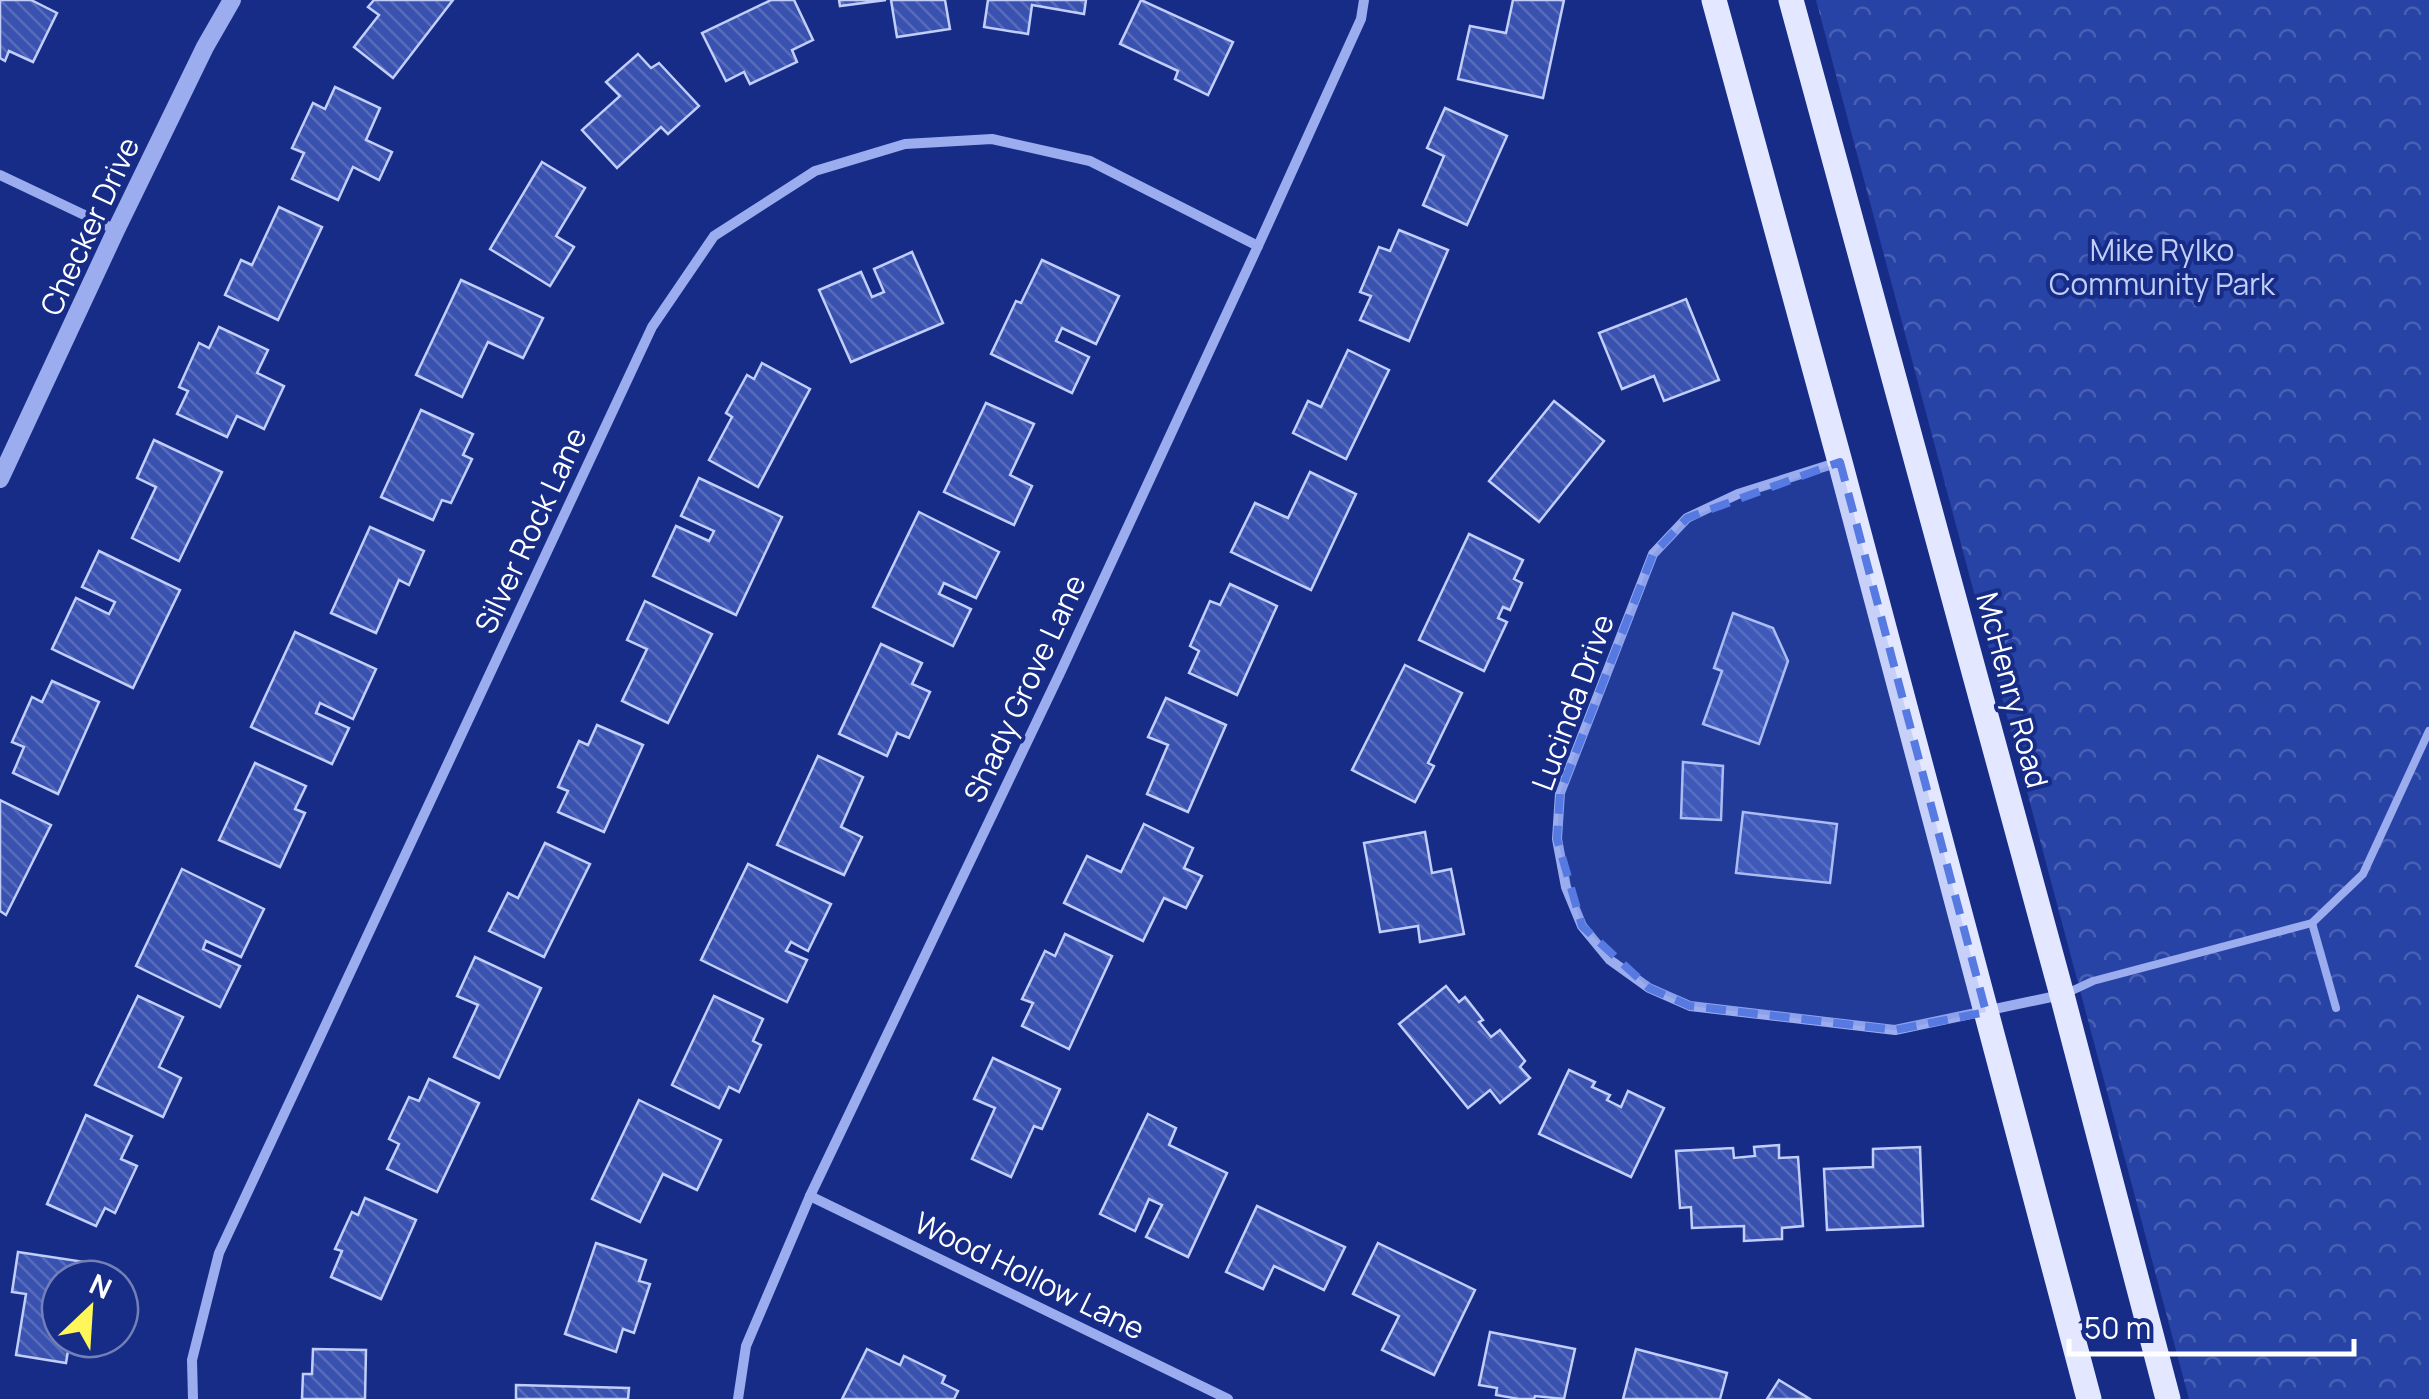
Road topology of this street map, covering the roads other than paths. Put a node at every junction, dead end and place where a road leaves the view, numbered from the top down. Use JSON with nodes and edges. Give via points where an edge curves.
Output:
{"nodes":[{"id":1,"x":232,"y":0,"type":"edge"},
{"id":2,"x":1364,"y":0,"type":"edge"},
{"id":3,"x":1714,"y":0,"type":"edge"},
{"id":4,"x":1792,"y":0,"type":"edge"},
{"id":5,"x":0,"y":174,"type":"edge"},
{"id":6,"x":116,"y":230,"type":"junction"},
{"id":7,"x":1258,"y":246,"type":"junction"},
{"id":8,"x":1840,"y":462,"type":"junction"},
{"id":9,"x":0,"y":479,"type":"edge"},
{"id":10,"x":2429,"y":731,"type":"edge"},
{"id":11,"x":2312,"y":923,"type":"junction"},
{"id":12,"x":2062,"y":995,"type":"junction"},
{"id":13,"x":2336,"y":1008,"type":"dead end"},
{"id":14,"x":1986,"y":1012,"type":"junction"},
{"id":15,"x":810,"y":1196,"type":"junction"},
{"id":16,"x":192,"y":1399,"type":"edge"},
{"id":17,"x":738,"y":1399,"type":"edge"},
{"id":18,"x":1228,"y":1399,"type":"edge"},
{"id":19,"x":2089,"y":1399,"type":"edge"},
{"id":20,"x":2168,"y":1399,"type":"edge"}],
"edges":[{"from":1,"to":6,"type":"street","name":"Checker Drive"},
{"from":2,"to":7,"type":"street","name":"Shady Grove Lane"},
{"from":3,"to":8,"type":"main road"},
{"from":4,"to":12,"type":"main road","name":"McHenry Road"},
{"from":5,"to":6,"type":"street"},
{"from":6,"to":9,"type":"street","name":"Checker Drive"},
{"from":7,"to":15,"type":"street","name":"Shady Grove Lane"},
{"from":7,"to":16,"type":"street","name":"Silver Rock Lane","via":[[1090,161],[992,139],[905,144],[814,171],[714,236],[652,327],[219,1253],[192,1360]]},
{"from":8,"to":14,"type":"main road"},
{"from":8,"to":14,"type":"street","name":"Lucinda Drive","via":[[1738,494],[1687,518],[1653,554],[1560,794],[1557,839],[1566,888],[1582,926],[1610,960],[1690,1006],[1895,1030]]},
{"from":10,"to":11,"type":"lane","via":[[2363,874]]},
{"from":11,"to":12,"type":"lane"},
{"from":11,"to":13,"type":"lane"},
{"from":12,"to":14,"type":"street","name":"Lucinda Drive"},
{"from":12,"to":20,"type":"main road","name":"McHenry Road"},
{"from":14,"to":19,"type":"main road"},
{"from":15,"to":17,"type":"street","name":"Shady Grove Lane","via":[[746,1346]]},
{"from":15,"to":18,"type":"street","name":"Wood Hollow Lane"}]}
